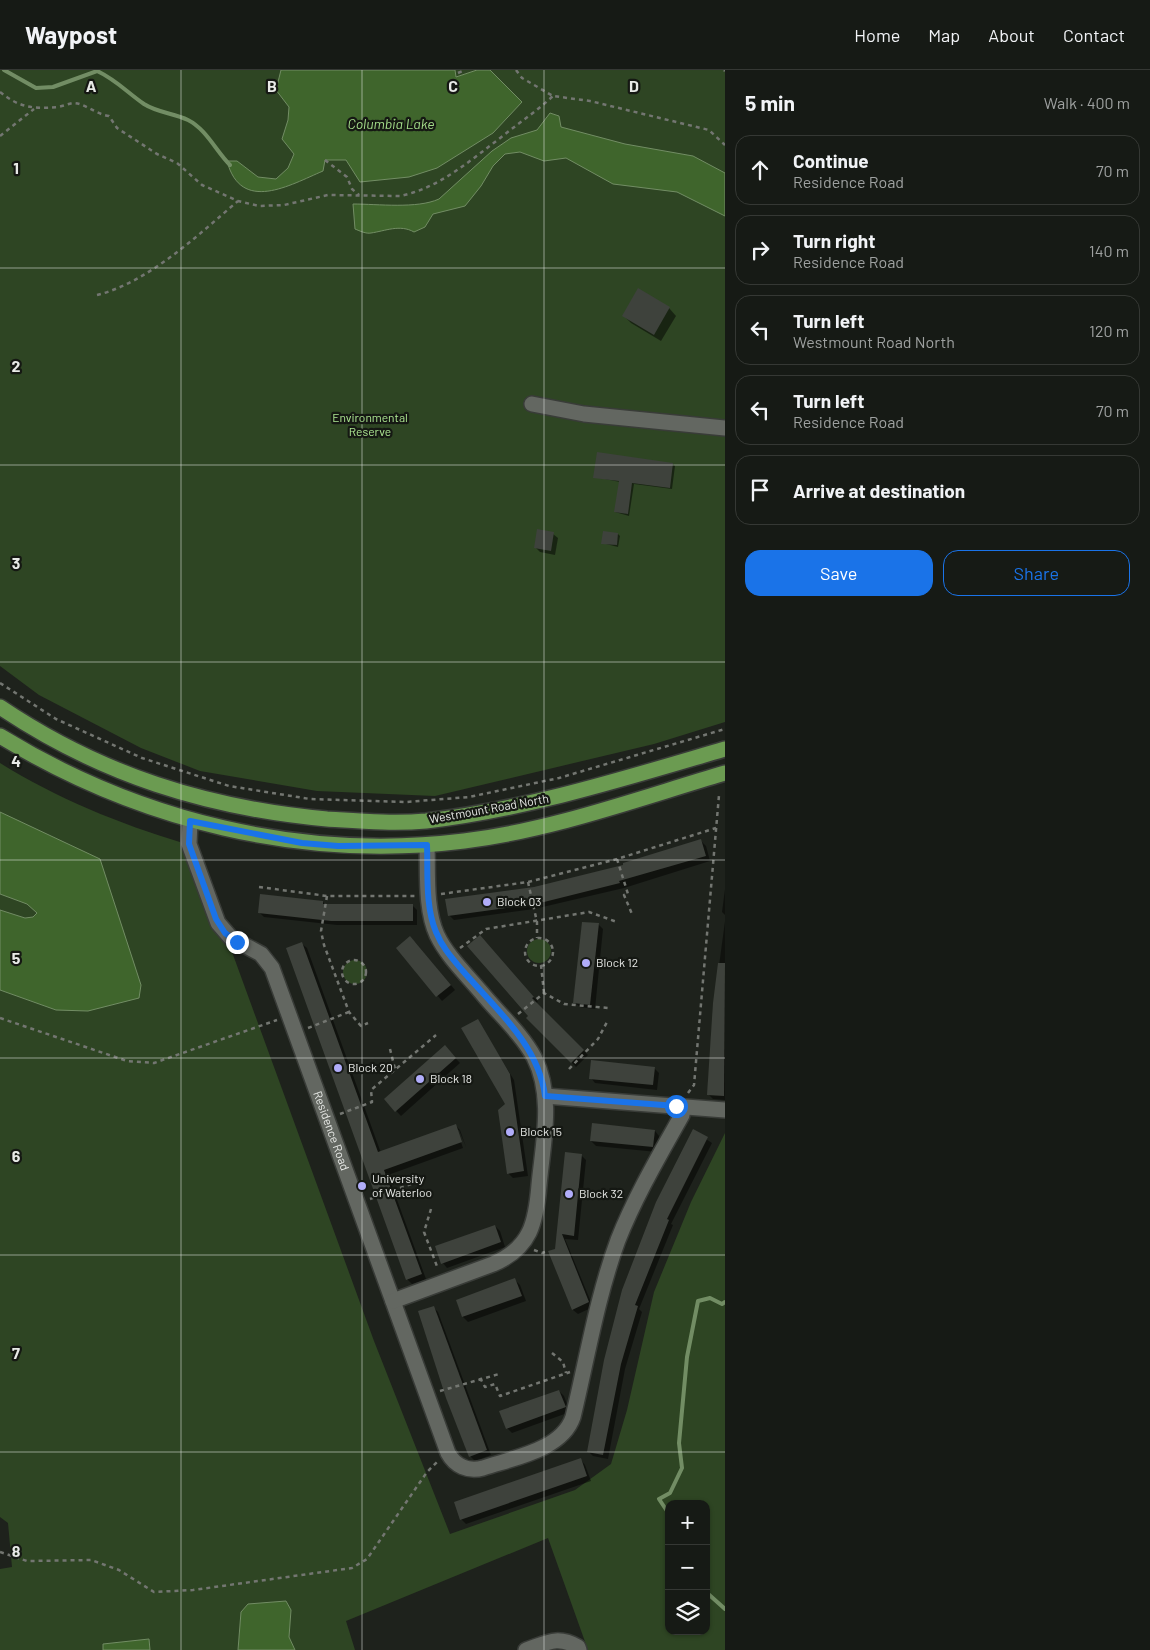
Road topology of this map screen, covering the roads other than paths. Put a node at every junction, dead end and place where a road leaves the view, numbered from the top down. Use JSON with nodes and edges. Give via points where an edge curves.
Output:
{"nodes":[{"id":1,"x":532,"y":404,"type":"dead end"},
{"id":2,"x":725,"y":428,"type":"edge"},
{"id":3,"x":0,"y":707,"type":"edge"},
{"id":4,"x":0,"y":736,"type":"edge"},
{"id":5,"x":725,"y":749,"type":"edge"},
{"id":6,"x":725,"y":773,"type":"edge"},
{"id":7,"x":190,"y":821,"type":"junction"},
{"id":8,"x":427,"y":845,"type":"junction"},
{"id":9,"x":545,"y":1096,"type":"junction"},
{"id":10,"x":680,"y":1106,"type":"junction"},
{"id":11,"x":725,"y":1110,"type":"edge"},
{"id":12,"x":393,"y":1301,"type":"junction"},
{"id":13,"x":526,"y":1650,"type":"edge"},
{"id":14,"x":579,"y":1650,"type":"edge"}],
"edges":[{"from":1,"to":2,"type":"street","via":[[584,414]]},
{"from":3,"to":5,"type":"main road","name":"Westmount Road North","via":[[66,746],[168,789],[224,804],[361,822],[424,821],[501,810],[574,793]]},
{"from":4,"to":7,"type":"main road","name":"Westmount Road North","via":[[74,777]]},
{"from":6,"to":8,"type":"main road","name":"Westmount Road North","via":[[546,826]]},
{"from":7,"to":8,"type":"main road","name":"Westmount Road North","via":[[302,843]]},
{"from":7,"to":12,"type":"street","name":"Residence Road","via":[[189,844],[218,923],[231,938],[257,951],[269,963]]},
{"from":8,"to":9,"type":"street","via":[[431,913],[436,934],[534,1057]]},
{"from":9,"to":10,"type":"street"},
{"from":9,"to":12,"type":"street","via":[[536,1213],[526,1239],[502,1261]]},
{"from":10,"to":11,"type":"street"},
{"from":10,"to":12,"type":"street","name":"Residence Road","via":[[682,1115],[638,1196],[618,1241],[570,1425],[561,1437],[475,1470],[459,1466],[448,1452]]},
{"from":13,"to":14,"type":"street","via":[[553,1640],[565,1640]]}]}
